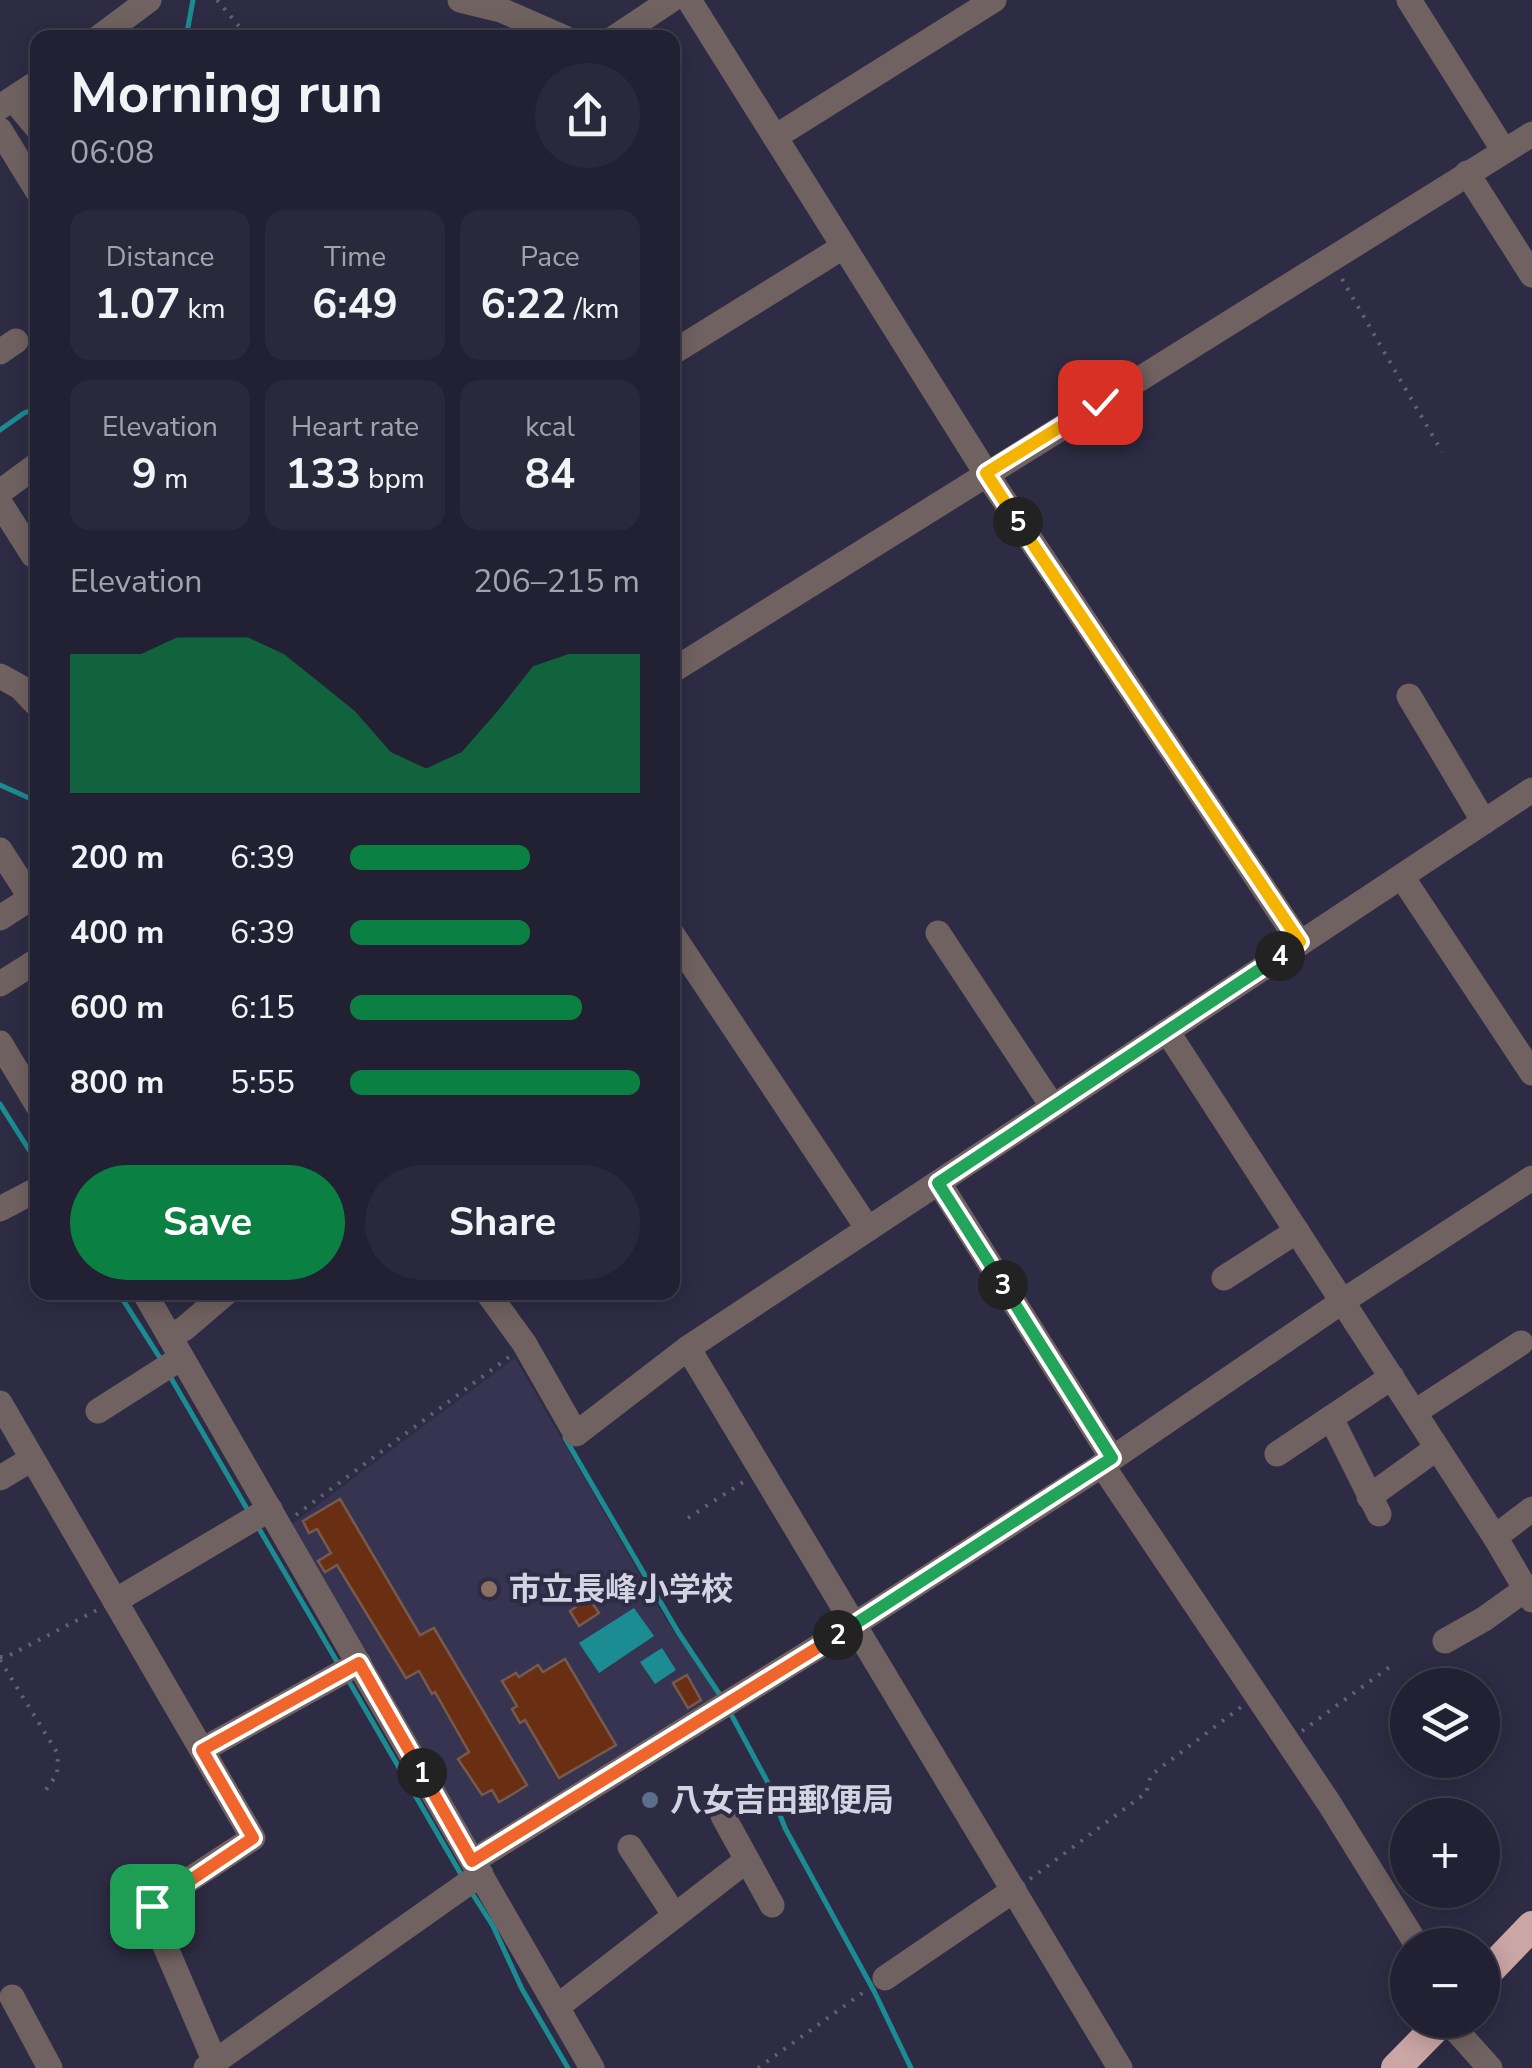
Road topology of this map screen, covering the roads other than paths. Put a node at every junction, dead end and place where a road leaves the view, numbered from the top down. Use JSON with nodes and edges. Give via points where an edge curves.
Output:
{"nodes":[{"id":1,"x":460,"y":0,"type":"edge"},
{"id":2,"x":671,"y":0,"type":"edge"},
{"id":3,"x":689,"y":0,"type":"edge"},
{"id":4,"x":994,"y":0,"type":"edge"},
{"id":5,"x":1409,"y":0,"type":"edge"},
{"id":6,"x":132,"y":5,"type":"edge"},
{"id":7,"x":106,"y":30,"type":"edge"},
{"id":8,"x":547,"y":30,"type":"edge"},
{"id":9,"x":626,"y":30,"type":"edge"},
{"id":10,"x":30,"y":87,"type":"edge"},
{"id":11,"x":7,"y":103,"type":"edge"},
{"id":12,"x":30,"y":122,"type":"edge"},
{"id":13,"x":0,"y":130,"type":"edge"},
{"id":14,"x":1532,"y":134,"type":"edge"},
{"id":15,"x":775,"y":137,"type":"junction"},
{"id":16,"x":1504,"y":151,"type":"junction"},
{"id":17,"x":1466,"y":173,"type":"junction"},
{"id":18,"x":30,"y":179,"type":"edge"},
{"id":19,"x":843,"y":246,"type":"junction"},
{"id":20,"x":1532,"y":275,"type":"edge"},
{"id":21,"x":680,"y":348,"type":"edge"},
{"id":22,"x":30,"y":470,"type":"edge"},
{"id":23,"x":986,"y":473,"type":"junction"},
{"id":24,"x":0,"y":492,"type":"edge"},
{"id":25,"x":0,"y":503,"type":"edge"},
{"id":26,"x":30,"y":550,"type":"edge"},
{"id":27,"x":680,"y":667,"type":"edge"},
{"id":28,"x":0,"y":676,"type":"edge"},
{"id":29,"x":1409,"y":696,"type":"dead end"},
{"id":30,"x":30,"y":697,"type":"edge"},
{"id":31,"x":1532,"y":790,"type":"edge"},
{"id":32,"x":1484,"y":822,"type":"junction"},
{"id":33,"x":0,"y":850,"type":"edge"},
{"id":34,"x":1402,"y":877,"type":"junction"},
{"id":35,"x":30,"y":895,"type":"edge"},
{"id":36,"x":30,"y":899,"type":"edge"},
{"id":37,"x":0,"y":918,"type":"edge"},
{"id":38,"x":938,"y":933,"type":"dead end"},
{"id":39,"x":1300,"y":942,"type":"junction"},
{"id":40,"x":680,"y":946,"type":"edge"},
{"id":41,"x":30,"y":965,"type":"edge"},
{"id":42,"x":0,"y":984,"type":"edge"},
{"id":43,"x":1167,"y":1031,"type":"junction"},
{"id":44,"x":0,"y":1043,"type":"edge"},
{"id":45,"x":1532,"y":1072,"type":"edge"},
{"id":46,"x":10,"y":1077,"type":"edge"},
{"id":47,"x":30,"y":1098,"type":"edge"},
{"id":48,"x":1053,"y":1107,"type":"junction"},
{"id":49,"x":1532,"y":1178,"type":"edge"},
{"id":50,"x":938,"y":1183,"type":"junction"},
{"id":51,"x":30,"y":1193,"type":"edge"},
{"id":52,"x":0,"y":1209,"type":"edge"},
{"id":53,"x":868,"y":1230,"type":"junction"},
{"id":54,"x":1297,"y":1231,"type":"junction"},
{"id":55,"x":1224,"y":1278,"type":"dead end"},
{"id":56,"x":149,"y":1300,"type":"edge"},
{"id":57,"x":218,"y":1300,"type":"edge"},
{"id":58,"x":493,"y":1300,"type":"edge"},
{"id":59,"x":1342,"y":1301,"type":"junction"},
{"id":60,"x":1521,"y":1343,"type":"dead end"},
{"id":61,"x":175,"y":1347,"type":"junction"},
{"id":62,"x":688,"y":1348,"type":"junction"},
{"id":63,"x":1392,"y":1377,"type":"junction"},
{"id":64,"x":0,"y":1404,"type":"edge"},
{"id":65,"x":98,"y":1411,"type":"dead end"},
{"id":66,"x":1414,"y":1412,"type":"junction"},
{"id":67,"x":1331,"y":1418,"type":"junction"},
{"id":68,"x":1437,"y":1448,"type":"junction"},
{"id":69,"x":1278,"y":1454,"type":"dead end"},
{"id":70,"x":32,"y":1459,"type":"junction"},
{"id":71,"x":1107,"y":1461,"type":"junction"},
{"id":72,"x":0,"y":1478,"type":"edge"},
{"id":73,"x":1532,"y":1509,"type":"edge"},
{"id":74,"x":275,"y":1518,"type":"junction"},
{"id":75,"x":1495,"y":1537,"type":"junction"},
{"id":76,"x":1529,"y":1594,"type":"edge"},
{"id":77,"x":115,"y":1601,"type":"junction"},
{"id":78,"x":855,"y":1624,"type":"junction"},
{"id":79,"x":1445,"y":1641,"type":"dead end"},
{"id":80,"x":359,"y":1663,"type":"junction"},
{"id":81,"x":202,"y":1750,"type":"junction"},
{"id":82,"x":724,"y":1816,"type":"dead end"},
{"id":83,"x":630,"y":1847,"type":"dead end"},
{"id":84,"x":747,"y":1860,"type":"junction"},
{"id":85,"x":476,"y":1868,"type":"junction"},
{"id":86,"x":1014,"y":1890,"type":"junction"},
{"id":87,"x":772,"y":1906,"type":"dead end"},
{"id":88,"x":675,"y":1916,"type":"junction"},
{"id":89,"x":1532,"y":1926,"type":"edge"},
{"id":90,"x":1406,"y":1928,"type":"edge"},
{"id":91,"x":1500,"y":1959,"type":"edge"},
{"id":92,"x":885,"y":1978,"type":"road end"},
{"id":93,"x":12,"y":1997,"type":"dead end"},
{"id":94,"x":557,"y":2007,"type":"junction"},
{"id":95,"x":1431,"y":2038,"type":"edge"},
{"id":96,"x":1462,"y":2038,"type":"edge"},
{"id":97,"x":211,"y":2065,"type":"edge"},
{"id":98,"x":50,"y":2068,"type":"edge"},
{"id":99,"x":592,"y":2068,"type":"edge"},
{"id":100,"x":1120,"y":2068,"type":"edge"},
{"id":101,"x":1396,"y":2068,"type":"edge"},
{"id":102,"x":1490,"y":2068,"type":"edge"}],
"edges":[{"from":1,"to":8,"type":"street"},
{"from":2,"to":9,"type":"street"},
{"from":3,"to":15,"type":"street"},
{"from":4,"to":15,"type":"street"},
{"from":5,"to":16,"type":"street"},
{"from":6,"to":7,"type":"street"},
{"from":10,"to":11,"type":"street"},
{"from":11,"to":12,"type":"street"},
{"from":13,"to":18,"type":"street"},
{"from":14,"to":16,"type":"street"},
{"from":15,"to":19,"type":"street"},
{"from":16,"to":17,"type":"street"},
{"from":17,"to":20,"type":"street"},
{"from":17,"to":23,"type":"street"},
{"from":19,"to":21,"type":"street"},
{"from":19,"to":23,"type":"street"},
{"from":22,"to":24,"type":"street"},
{"from":23,"to":27,"type":"street"},
{"from":23,"to":39,"type":"street"},
{"from":25,"to":26,"type":"street"},
{"from":28,"to":30,"type":"street"},
{"from":29,"to":32,"type":"street"},
{"from":31,"to":32,"type":"street"},
{"from":32,"to":34,"type":"street"},
{"from":33,"to":35,"type":"street"},
{"from":34,"to":39,"type":"street"},
{"from":34,"to":45,"type":"street"},
{"from":36,"to":37,"type":"street"},
{"from":38,"to":48,"type":"street"},
{"from":39,"to":43,"type":"street"},
{"from":40,"to":53,"type":"street"},
{"from":41,"to":42,"type":"street"},
{"from":43,"to":48,"type":"street"},
{"from":43,"to":54,"type":"street"},
{"from":44,"to":46,"type":"street"},
{"from":46,"to":47,"type":"street"},
{"from":48,"to":50,"type":"street"},
{"from":49,"to":59,"type":"street"},
{"from":50,"to":53,"type":"street"},
{"from":50,"to":71,"type":"street"},
{"from":51,"to":52,"type":"street"},
{"from":53,"to":62,"type":"street"},
{"from":54,"to":55,"type":"street"},
{"from":54,"to":59,"type":"street"},
{"from":56,"to":61,"type":"street"},
{"from":57,"to":61,"type":"street","via":[[185,1328]]},
{"from":58,"to":62,"type":"street","via":[[576,1434]]},
{"from":59,"to":63,"type":"street"},
{"from":59,"to":71,"type":"street"},
{"from":60,"to":66,"type":"street"},
{"from":61,"to":65,"type":"street"},
{"from":61,"to":74,"type":"street"},
{"from":62,"to":78,"type":"street"},
{"from":63,"to":66,"type":"street"},
{"from":63,"to":67,"type":"street"},
{"from":64,"to":70,"type":"street"},
{"from":66,"to":68,"type":"street"},
{"from":67,"to":68,"type":"street","via":[[1374,1505]]},
{"from":67,"to":69,"type":"street"},
{"from":68,"to":75,"type":"street"},
{"from":70,"to":72,"type":"street"},
{"from":70,"to":77,"type":"street"},
{"from":71,"to":78,"type":"street"},
{"from":71,"to":90,"type":"street"},
{"from":73,"to":75,"type":"street"},
{"from":74,"to":77,"type":"street"},
{"from":74,"to":80,"type":"street"},
{"from":75,"to":76,"type":"street"},
{"from":76,"to":79,"type":"street"},
{"from":77,"to":81,"type":"street"},
{"from":78,"to":85,"type":"street"},
{"from":78,"to":86,"type":"street"},
{"from":80,"to":81,"type":"street"},
{"from":80,"to":85,"type":"street"},
{"from":81,"to":97,"type":"street","via":[[253,1838],[150,1912]]},
{"from":82,"to":84,"type":"street"},
{"from":83,"to":88,"type":"street"},
{"from":84,"to":87,"type":"street"},
{"from":84,"to":88,"type":"street"},
{"from":85,"to":94,"type":"street"},
{"from":85,"to":97,"type":"street"},
{"from":86,"to":92,"type":"street"},
{"from":86,"to":100,"type":"street"},
{"from":88,"to":94,"type":"street"},
{"from":89,"to":91,"type":"highway"},
{"from":93,"to":98,"type":"street"},
{"from":94,"to":99,"type":"street"},
{"from":95,"to":101,"type":"highway"},
{"from":96,"to":102,"type":"street"}]}
